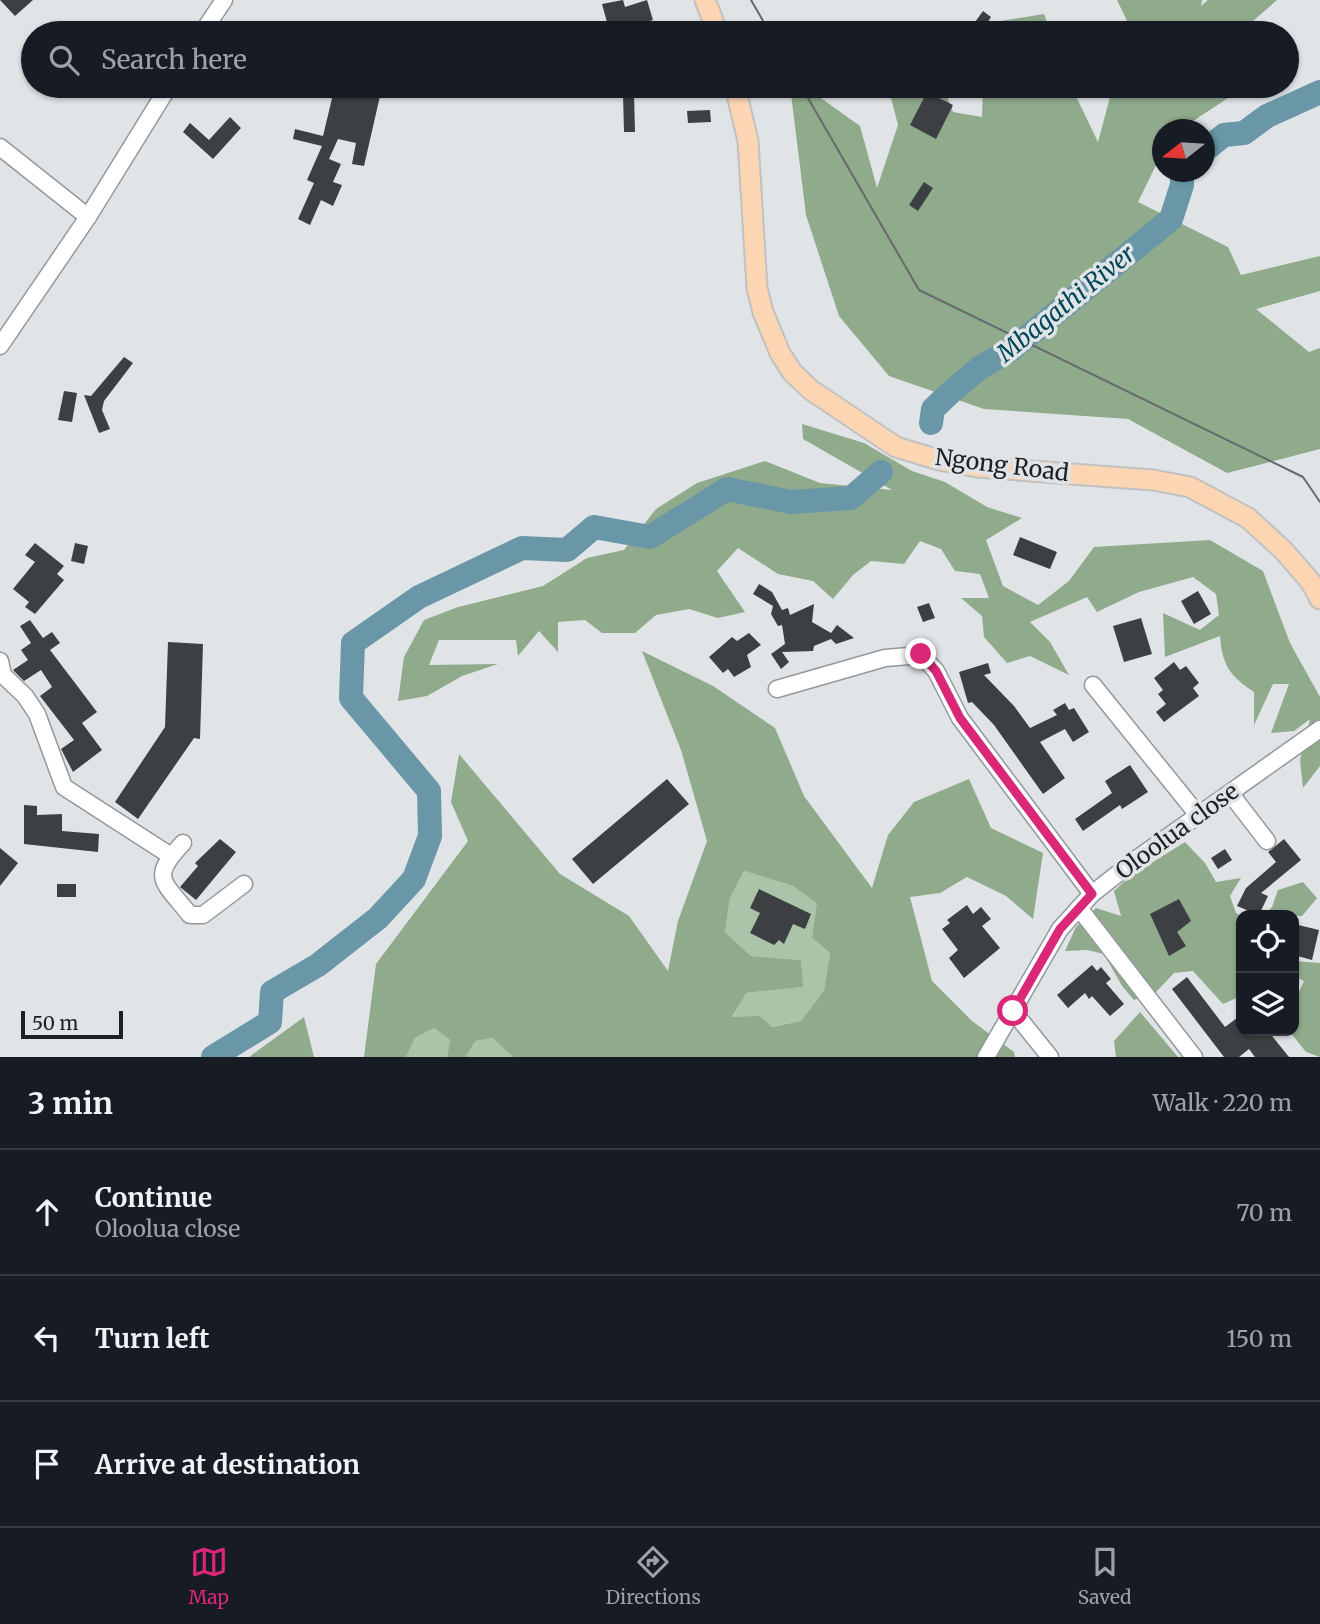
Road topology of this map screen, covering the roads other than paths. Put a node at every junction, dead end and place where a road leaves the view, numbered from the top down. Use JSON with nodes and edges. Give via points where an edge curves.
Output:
{"nodes":[{"id":1,"x":224,"y":0,"type":"edge"},
{"id":2,"x":705,"y":0,"type":"edge"},
{"id":3,"x":210,"y":21,"type":"edge"},
{"id":4,"x":713,"y":21,"type":"edge"},
{"id":5,"x":162,"y":98,"type":"edge"},
{"id":6,"x":739,"y":98,"type":"edge"},
{"id":7,"x":0,"y":147,"type":"edge"},
{"id":8,"x":0,"y":160,"type":"edge"},
{"id":9,"x":85,"y":221,"type":"junction"},
{"id":10,"x":0,"y":346,"type":"edge"},
{"id":11,"x":1320,"y":598,"type":"edge"},
{"id":12,"x":0,"y":661,"type":"edge"},
{"id":13,"x":1093,"y":685,"type":"dead end"},
{"id":14,"x":777,"y":689,"type":"dead end"},
{"id":15,"x":1320,"y":729,"type":"edge"},
{"id":16,"x":1230,"y":793,"type":"junction"},
{"id":17,"x":1198,"y":815,"type":"junction"},
{"id":18,"x":1267,"y":841,"type":"dead end"},
{"id":19,"x":183,"y":843,"type":"dead end"},
{"id":20,"x":171,"y":856,"type":"junction"},
{"id":21,"x":244,"y":884,"type":"dead end"},
{"id":22,"x":1092,"y":894,"type":"junction"},
{"id":23,"x":1079,"y":908,"type":"junction"},
{"id":24,"x":1013,"y":1011,"type":"junction"},
{"id":25,"x":986,"y":1057,"type":"edge"},
{"id":26,"x":1050,"y":1057,"type":"edge"},
{"id":27,"x":1194,"y":1057,"type":"edge"}],
"edges":[{"from":1,"to":3,"type":"street"},
{"from":2,"to":4,"type":"main road"},
{"from":5,"to":9,"type":"street"},
{"from":6,"to":11,"type":"main road","name":"Ngong Road","via":[[748,141],[757,288],[780,353],[811,390],[897,447],[939,460],[1190,487],[1248,518],[1284,551]]},
{"from":7,"to":9,"type":"street"},
{"from":8,"to":9,"type":"street"},
{"from":9,"to":10,"type":"street"},
{"from":12,"to":20,"type":"street","via":[[3,675],[37,714],[64,787]]},
{"from":13,"to":17,"type":"street"},
{"from":14,"to":22,"type":"street","via":[[885,658],[921,654],[936,671],[960,718]]},
{"from":15,"to":16,"type":"street","name":"Oloolua close"},
{"from":16,"to":17,"type":"street","name":"Oloolua close"},
{"from":16,"to":18,"type":"street"},
{"from":17,"to":22,"type":"street","name":"Oloolua close"},
{"from":19,"to":20,"type":"street"},
{"from":20,"to":21,"type":"street","via":[[162,870],[165,881],[194,917]]},
{"from":22,"to":23,"type":"street","name":"Oloolua close"},
{"from":23,"to":24,"type":"street","name":"Oloolua close","via":[[1060,929]]},
{"from":23,"to":27,"type":"street"},
{"from":24,"to":25,"type":"street","name":"Oloolua close"},
{"from":24,"to":26,"type":"street"}]}
